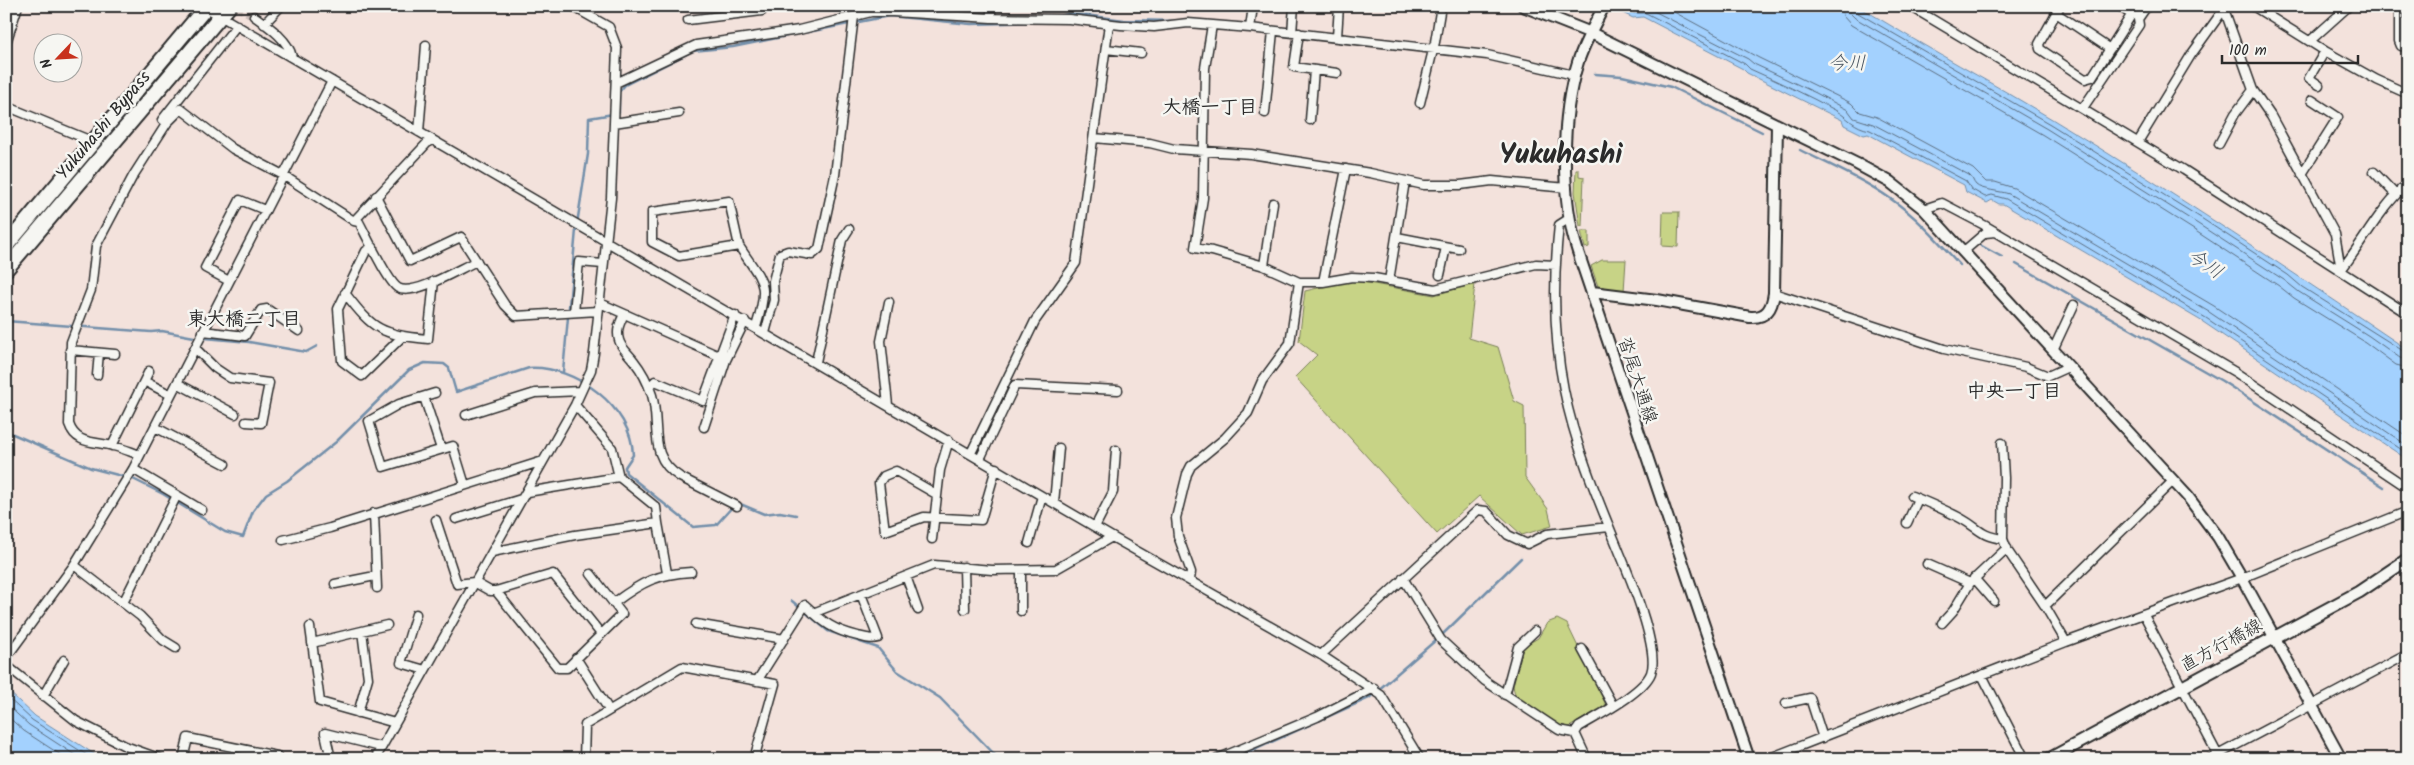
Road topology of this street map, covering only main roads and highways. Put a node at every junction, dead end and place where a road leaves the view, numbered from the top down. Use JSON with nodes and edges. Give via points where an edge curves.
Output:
{"nodes":[{"id":1,"x":205,"y":7,"type":"edge"},
{"id":2,"x":225,"y":11,"type":"edge"},
{"id":3,"x":6,"y":246,"type":"edge"},
{"id":4,"x":6,"y":269,"type":"edge"},
{"id":5,"x":2408,"y":558,"type":"edge"},
{"id":6,"x":2049,"y":759,"type":"edge"}],
"edges":[{"from":1,"to":3,"type":"highway","name":"Yukuhashi Bypass"},
{"from":2,"to":4,"type":"highway","name":"Yukuhashi Bypass"},
{"from":5,"to":6,"type":"main road","name":"直方行橋線","via":[[2359,592]]}]}
